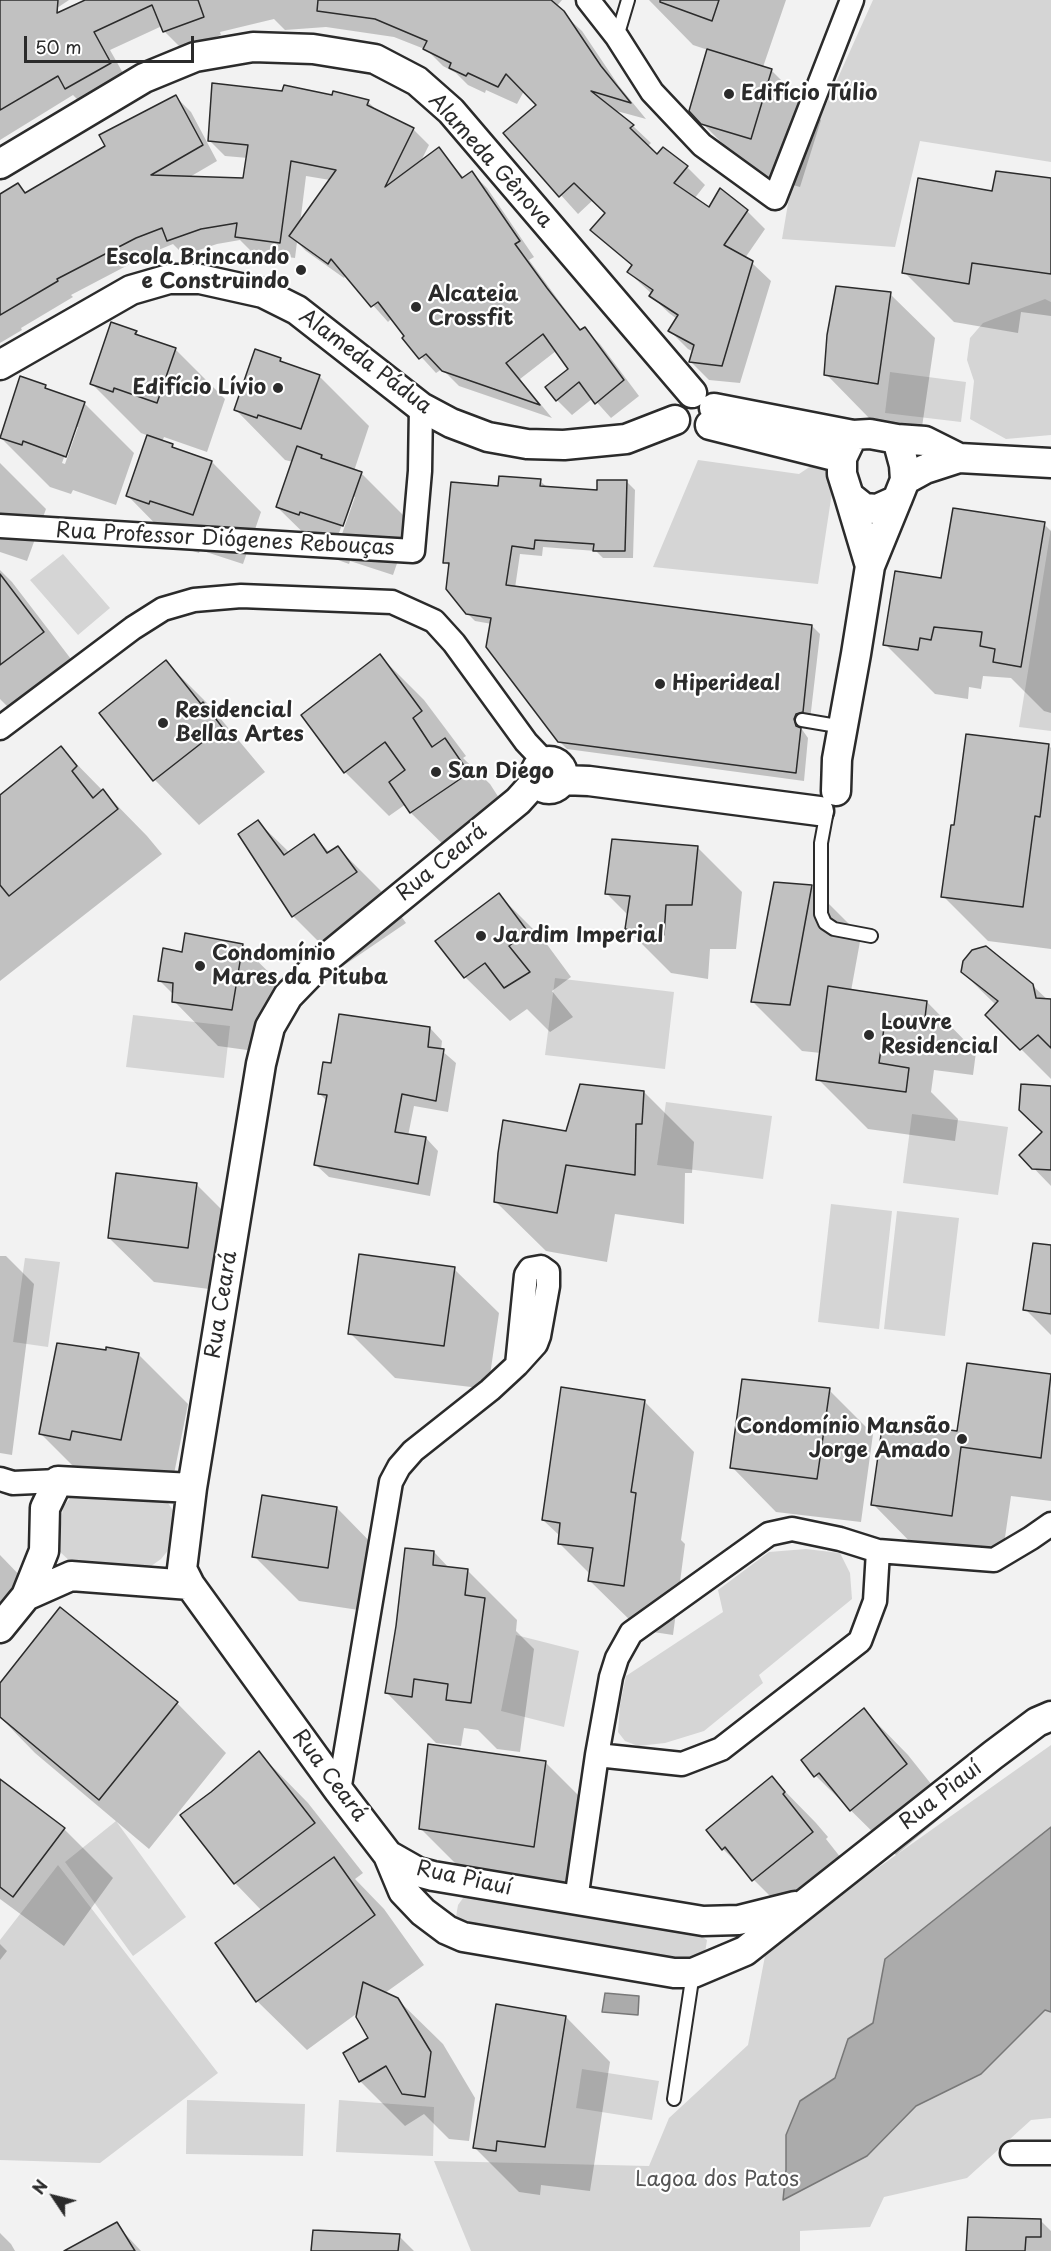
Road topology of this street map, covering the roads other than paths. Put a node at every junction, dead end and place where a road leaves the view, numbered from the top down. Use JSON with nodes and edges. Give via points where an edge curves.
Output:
{"nodes":[{"id":1,"x":588,"y":0,"type":"edge"},
{"id":2,"x":628,"y":0,"type":"edge"},
{"id":3,"x":852,"y":0,"type":"edge"},
{"id":4,"x":617,"y":37,"type":"junction"},
{"id":5,"x":0,"y":164,"type":"edge"},
{"id":6,"x":0,"y":365,"type":"edge"},
{"id":7,"x":421,"y":407,"type":"junction"},
{"id":8,"x":705,"y":409,"type":"junction"},
{"id":9,"x":897,"y":440,"type":"junction"},
{"id":10,"x":848,"y":446,"type":"junction"},
{"id":11,"x":959,"y":458,"type":"junction"},
{"id":12,"x":1051,"y":463,"type":"edge"},
{"id":13,"x":901,"y":490,"type":"junction"},
{"id":14,"x":849,"y":496,"type":"junction"},
{"id":15,"x":0,"y":526,"type":"edge"},
{"id":16,"x":870,"y":566,"type":"junction"},
{"id":17,"x":802,"y":720,"type":"dead end"},
{"id":18,"x":843,"y":727,"type":"junction"},
{"id":19,"x":0,"y":728,"type":"edge"},
{"id":20,"x":547,"y":775,"type":"junction"},
{"id":21,"x":819,"y":803,"type":"junction"},
{"id":22,"x":871,"y":936,"type":"dead end"},
{"id":23,"x":517,"y":1365,"type":"dead end"},
{"id":24,"x":6,"y":1481,"type":"edge"},
{"id":25,"x":58,"y":1481,"type":"junction"},
{"id":26,"x":192,"y":1488,"type":"junction"},
{"id":27,"x":45,"y":1508,"type":"junction"},
{"id":28,"x":1051,"y":1524,"type":"edge"},
{"id":29,"x":44,"y":1551,"type":"junction"},
{"id":30,"x":878,"y":1551,"type":"junction"},
{"id":31,"x":71,"y":1576,"type":"junction"},
{"id":32,"x":189,"y":1585,"type":"junction"},
{"id":33,"x":26,"y":1596,"type":"junction"},
{"id":34,"x":0,"y":1628,"type":"edge"},
{"id":35,"x":1051,"y":1716,"type":"edge"},
{"id":36,"x":597,"y":1755,"type":"junction"},
{"id":37,"x":339,"y":1791,"type":"junction"},
{"id":38,"x":388,"y":1855,"type":"junction"},
{"id":39,"x":461,"y":1881,"type":"junction"},
{"id":40,"x":576,"y":1900,"type":"junction"},
{"id":41,"x":806,"y":1902,"type":"junction"},
{"id":42,"x":703,"y":1921,"type":"junction"},
{"id":43,"x":447,"y":1930,"type":"junction"},
{"id":44,"x":698,"y":1971,"type":"junction"},
{"id":45,"x":674,"y":2099,"type":"dead end"},
{"id":46,"x":1012,"y":2153,"type":"dead end"},
{"id":47,"x":1051,"y":2153,"type":"edge"}],
"edges":[{"from":1,"to":4,"type":"street"},
{"from":2,"to":4,"type":"lane"},
{"from":3,"to":4,"type":"street","via":[[775,198],[702,145],[652,92]]},
{"from":5,"to":8,"type":"street","name":"Alameda Gênova","via":[[144,78],[195,57],[253,47],[313,49],[375,59],[417,81],[451,111]]},
{"from":6,"to":7,"type":"street","name":"Alameda Pádua","via":[[131,290],[169,279],[200,279],[263,293],[297,310]]},
{"from":7,"to":8,"type":"street","name":"Alameda Pádua","via":[[488,437],[564,445],[626,440],[675,420],[675,408],[681,398]]},
{"from":7,"to":15,"type":"street","name":"Rua Professor Diógenes Rebouças","via":[[413,551]]},
{"from":8,"to":10,"type":"street"},
{"from":9,"to":10,"type":"street","via":[[870,434]]},
{"from":9,"to":11,"type":"street","via":[[925,441]]},
{"from":9,"to":13,"type":"street","via":[[904,465]]},
{"from":10,"to":14,"type":"street","via":[[842,474]]},
{"from":11,"to":12,"type":"street"},
{"from":11,"to":13,"type":"street","via":[[925,468]]},
{"from":13,"to":14,"type":"street","via":[[877,509],[864,508]]},
{"from":13,"to":16,"type":"street"},
{"from":14,"to":16,"type":"street"},
{"from":16,"to":18,"type":"street"},
{"from":17,"to":18,"type":"lane"},
{"from":18,"to":21,"type":"street","via":[[837,759]]},
{"from":19,"to":20,"type":"street","via":[[163,609],[194,600],[253,597],[392,602],[434,621],[454,643]]},
{"from":20,"to":21,"type":"street"},
{"from":20,"to":26,"type":"street","name":"Rua Ceará","via":[[318,965],[288,996],[270,1027]]},
{"from":21,"to":22,"type":"lane","via":[[821,914],[834,929]]},
{"from":23,"to":37,"type":"street","via":[[413,1450],[391,1482]]},
{"from":24,"to":25,"type":"street"},
{"from":24,"to":27,"type":"street"},
{"from":25,"to":26,"type":"street"},
{"from":25,"to":27,"type":"street"},
{"from":26,"to":32,"type":"street","name":"Rua Ceará","via":[[182,1569]]},
{"from":27,"to":29,"type":"street"},
{"from":28,"to":30,"type":"street","via":[[994,1560]]},
{"from":29,"to":31,"type":"street","via":[[53,1568]]},
{"from":29,"to":33,"type":"street"},
{"from":30,"to":36,"type":"street","via":[[875,1601],[860,1641],[721,1749],[682,1764]]},
{"from":30,"to":36,"type":"street","via":[[792,1528],[769,1534],[631,1633],[614,1667]]},
{"from":31,"to":32,"type":"street"},
{"from":31,"to":33,"type":"street"},
{"from":32,"to":37,"type":"street","name":"Rua Ceará"},
{"from":33,"to":34,"type":"street"},
{"from":35,"to":41,"type":"street","name":"Rua Piauí","via":[[1002,1748]]},
{"from":36,"to":40,"type":"street"},
{"from":37,"to":38,"type":"street","name":"Rua Ceará"},
{"from":38,"to":39,"type":"street","name":"Rua Piauí","via":[[418,1872]]},
{"from":38,"to":43,"type":"street","name":"Rua Piauí","via":[[403,1891]]},
{"from":39,"to":40,"type":"street","name":"Rua Piauí"},
{"from":39,"to":43,"type":"street","via":[[443,1903]]},
{"from":40,"to":42,"type":"street","name":"Rua Piauí"},
{"from":41,"to":42,"type":"street","name":"Rua Piauí","via":[[761,1916]]},
{"from":41,"to":44,"type":"street","name":"Rua Piauí","via":[[745,1951]]},
{"from":42,"to":44,"type":"street","via":[[713,1936],[714,1949],[710,1961]]},
{"from":43,"to":44,"type":"street","name":"Rua Piauí","via":[[463,1937],[674,1973]]},
{"from":44,"to":45,"type":"lane"},
{"from":46,"to":47,"type":"street"}]}
